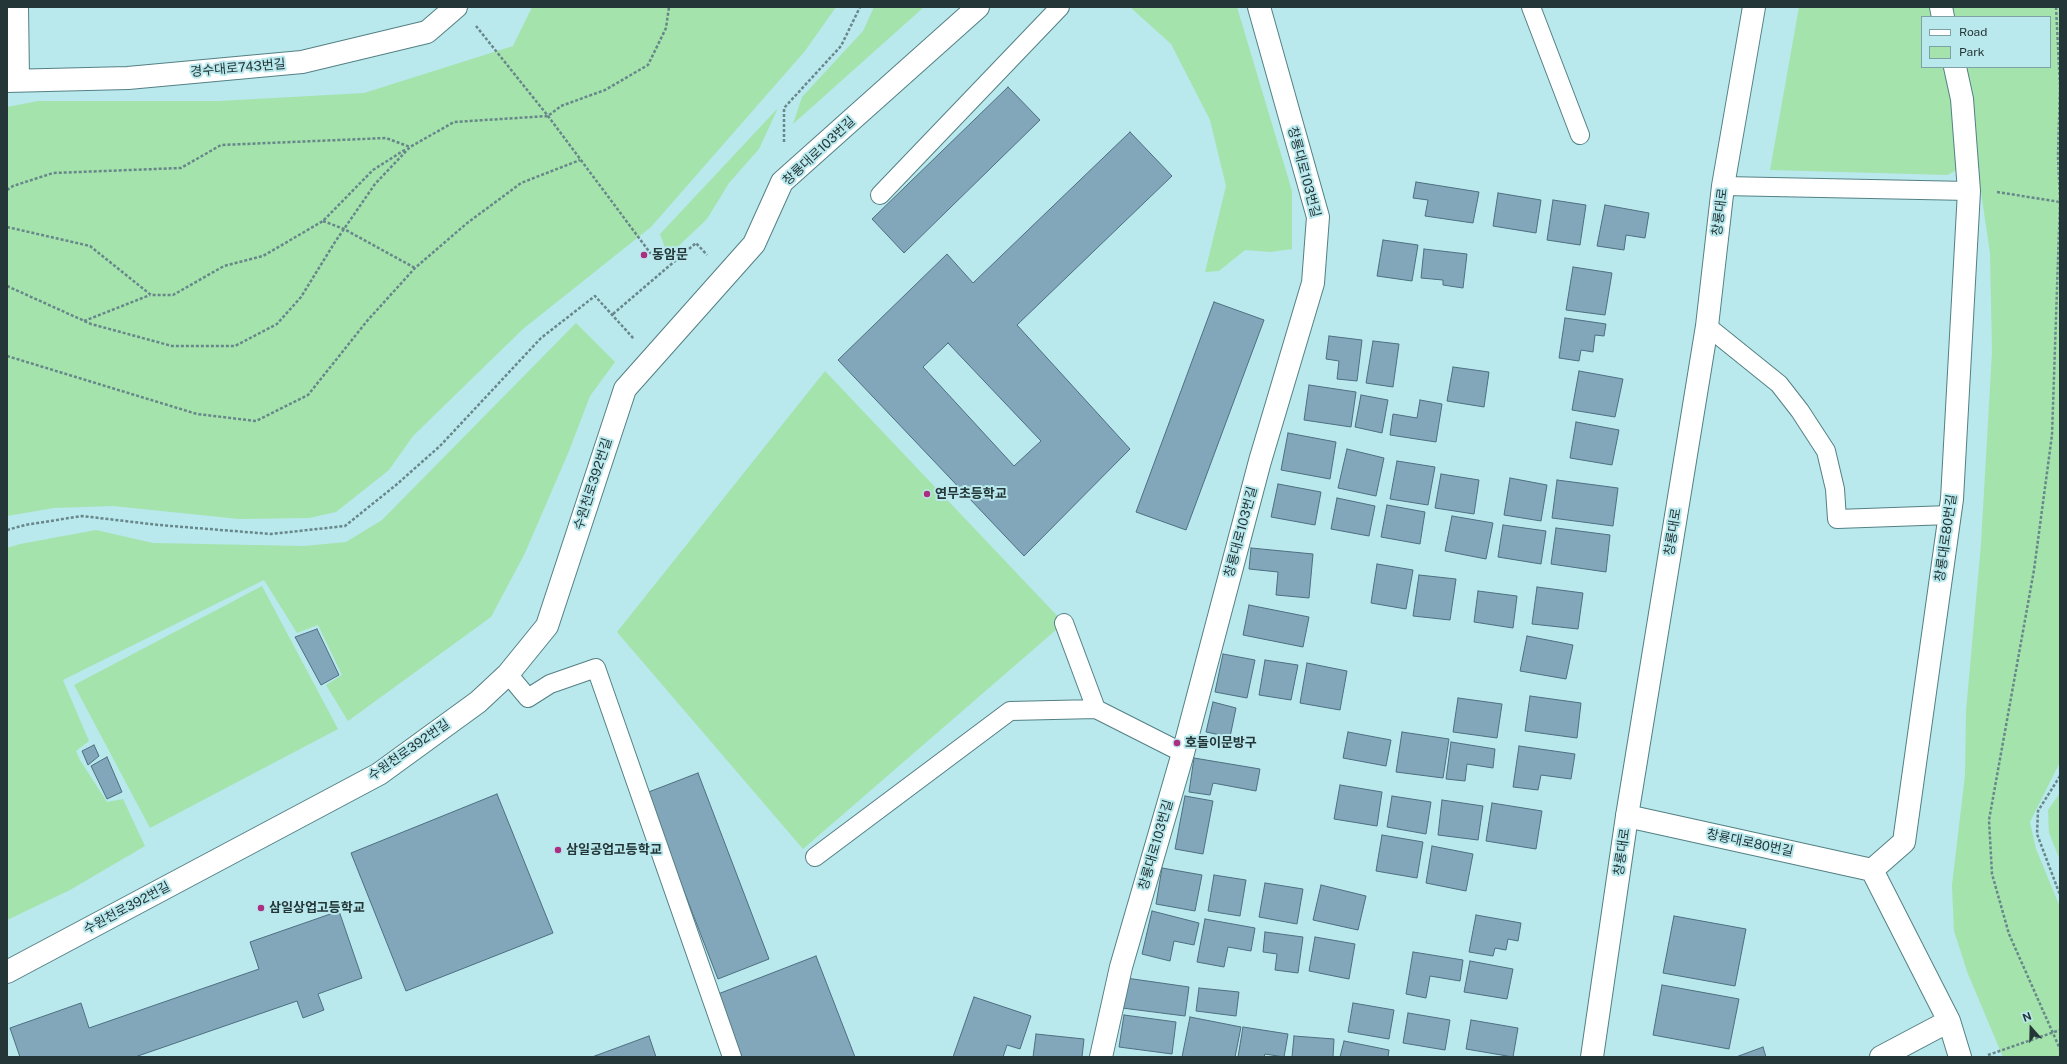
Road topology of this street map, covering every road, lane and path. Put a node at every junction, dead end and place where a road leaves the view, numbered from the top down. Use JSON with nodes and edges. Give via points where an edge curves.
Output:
{"nodes":[{"id":1,"x":17,"y":7,"type":"edge"},
{"id":2,"x":456,"y":7,"type":"edge"},
{"id":3,"x":669,"y":7,"type":"edge"},
{"id":4,"x":860,"y":7,"type":"edge"},
{"id":5,"x":978,"y":7,"type":"edge"},
{"id":6,"x":1060,"y":7,"type":"edge"},
{"id":7,"x":1259,"y":7,"type":"edge"},
{"id":8,"x":1531,"y":7,"type":"edge"},
{"id":9,"x":1754,"y":7,"type":"edge"},
{"id":10,"x":2056,"y":7,"type":"edge"},
{"id":11,"x":475,"y":26,"type":"dead end"},
{"id":12,"x":1955,"y":68,"type":"edge"},
{"id":13,"x":13,"y":80,"type":"edge"},
{"id":14,"x":548,"y":116,"type":"junction"},
{"id":15,"x":1580,"y":135,"type":"dead end"},
{"id":16,"x":410,"y":147,"type":"junction"},
{"id":17,"x":580,"y":160,"type":"junction"},
{"id":18,"x":782,"y":182,"type":"junction"},
{"id":19,"x":1723,"y":186,"type":"junction"},
{"id":20,"x":7,"y":190,"type":"edge"},
{"id":21,"x":1969,"y":190,"type":"junction"},
{"id":22,"x":880,"y":195,"type":"dead end"},
{"id":23,"x":2060,"y":202,"type":"edge"},
{"id":24,"x":323,"y":221,"type":"junction"},
{"id":25,"x":7,"y":227,"type":"edge"},
{"id":26,"x":344,"y":229,"type":"junction"},
{"id":27,"x":651,"y":254,"type":"dead end"},
{"id":28,"x":415,"y":268,"type":"junction"},
{"id":29,"x":727,"y":275,"type":"junction"},
{"id":30,"x":7,"y":286,"type":"edge"},
{"id":31,"x":151,"y":295,"type":"junction"},
{"id":32,"x":613,"y":314,"type":"junction"},
{"id":33,"x":84,"y":321,"type":"junction"},
{"id":34,"x":1707,"y":326,"type":"junction"},
{"id":35,"x":7,"y":356,"type":"edge"},
{"id":36,"x":651,"y":359,"type":"junction"},
{"id":37,"x":625,"y":389,"type":"joint"},
{"id":38,"x":1950,"y":515,"type":"junction"},
{"id":39,"x":7,"y":530,"type":"edge"},
{"id":40,"x":1064,"y":623,"type":"dead end"},
{"id":41,"x":508,"y":674,"type":"junction"},
{"id":42,"x":1096,"y":709,"type":"junction"},
{"id":43,"x":1183,"y":753,"type":"junction"},
{"id":44,"x":2060,"y":776,"type":"edge"},
{"id":45,"x":1627,"y":816,"type":"junction"},
{"id":46,"x":814,"y":857,"type":"dead end"},
{"id":47,"x":1872,"y":870,"type":"junction"},
{"id":48,"x":2060,"y":895,"type":"edge"},
{"id":49,"x":7,"y":972,"type":"edge"},
{"id":50,"x":1949,"y":1021,"type":"junction"},
{"id":51,"x":2060,"y":1030,"type":"edge"},
{"id":52,"x":2054,"y":1032,"type":"junction"},
{"id":53,"x":2060,"y":1049,"type":"edge"},
{"id":54,"x":732,"y":1057,"type":"edge"},
{"id":55,"x":1102,"y":1057,"type":"edge"},
{"id":56,"x":1592,"y":1057,"type":"edge"},
{"id":57,"x":1881,"y":1057,"type":"edge"},
{"id":58,"x":1960,"y":1057,"type":"edge"},
{"id":59,"x":1982,"y":1057,"type":"edge"}],
"edges":[{"from":1,"to":13,"type":"street"},
{"from":2,"to":13,"type":"street","name":"경수대로743번길","via":[[427,32],[302,62],[128,78]]},
{"from":3,"to":14,"type":"path","via":[[666,28],[648,65],[605,90],[561,106]]},
{"from":4,"to":18,"type":"path","via":[[841,46],[784,108]]},
{"from":5,"to":18,"type":"street","name":"창룡대로103번길"},
{"from":6,"to":22,"type":"lane"},
{"from":7,"to":43,"type":"street","name":"창룡대로103번길","via":[[1318,217],[1313,283],[1260,461]]},
{"from":8,"to":15,"type":"lane"},
{"from":9,"to":19,"type":"street","name":"창룡대로"},
{"from":10,"to":23,"type":"path","via":[[2060,86]]},
{"from":11,"to":14,"type":"path"},
{"from":12,"to":21,"type":"street","name":"창룡대로80번길","via":[[1962,99]]},
{"from":14,"to":16,"type":"path","via":[[454,122]]},
{"from":14,"to":17,"type":"path"},
{"from":16,"to":20,"type":"path","via":[[386,138],[221,145],[181,168],[53,173]]},
{"from":16,"to":24,"type":"path","via":[[373,170]]},
{"from":16,"to":26,"type":"path","via":[[375,184]]},
{"from":17,"to":27,"type":"path"},
{"from":17,"to":28,"type":"path","via":[[521,183],[466,224]]},
{"from":18,"to":29,"type":"street","name":"창룡대로103번길","via":[[754,244]]},
{"from":19,"to":21,"type":"lane"},
{"from":19,"to":34,"type":"street","name":"창룡대로"},
{"from":21,"to":23,"type":"path","via":[[1994,191]]},
{"from":21,"to":38,"type":"street","name":"창룡대로80번길"},
{"from":23,"to":52,"type":"path","via":[[2052,435],[2034,570],[1989,820],[1992,874],[2009,934]]},
{"from":24,"to":26,"type":"path"},
{"from":24,"to":31,"type":"path","via":[[263,256],[224,266],[174,295]]},
{"from":25,"to":31,"type":"path","via":[[90,246]]},
{"from":26,"to":28,"type":"path"},
{"from":26,"to":33,"type":"path","via":[[301,297],[277,324],[235,346],[172,346]]},
{"from":28,"to":35,"type":"path","via":[[367,321],[308,395],[256,421],[197,414]]},
{"from":29,"to":32,"type":"path","via":[[696,243]]},
{"from":29,"to":36,"type":"street","name":"창룡대로103번길"},
{"from":30,"to":33,"type":"path"},
{"from":31,"to":33,"type":"path"},
{"from":32,"to":36,"type":"path"},
{"from":32,"to":39,"type":"path","via":[[595,296],[547,334],[482,399],[440,446],[396,486],[345,526],[271,534],[82,516]]},
{"from":34,"to":38,"type":"lane","via":[[1779,384],[1800,411],[1826,450],[1835,489],[1837,519]]},
{"from":34,"to":45,"type":"street","name":"창룡대로"},
{"from":36,"to":37,"type":"street","name":"창룡대로103번길"},
{"from":37,"to":41,"type":"street","name":"수원천로392번길","via":[[547,626]]},
{"from":38,"to":47,"type":"street","name":"창룡대로80번길","via":[[1904,842]]},
{"from":40,"to":42,"type":"lane"},
{"from":41,"to":49,"type":"street","name":"수원천로392번길","via":[[478,702],[379,774]]},
{"from":41,"to":54,"type":"lane","via":[[528,698],[550,684],[596,668]]},
{"from":42,"to":43,"type":"lane"},
{"from":42,"to":46,"type":"lane","via":[[1010,710]]},
{"from":43,"to":55,"type":"street","name":"창룡대로103번길","via":[[1121,967]]},
{"from":44,"to":48,"type":"path","via":[[2038,811],[2037,834]]},
{"from":45,"to":47,"type":"street","name":"창룡대로80번길"},
{"from":45,"to":56,"type":"street","name":"창룡대로"},
{"from":47,"to":50,"type":"street"},
{"from":50,"to":57,"type":"street"},
{"from":50,"to":58,"type":"street"},
{"from":51,"to":52,"type":"path"},
{"from":52,"to":53,"type":"path"},
{"from":52,"to":59,"type":"path"}]}
